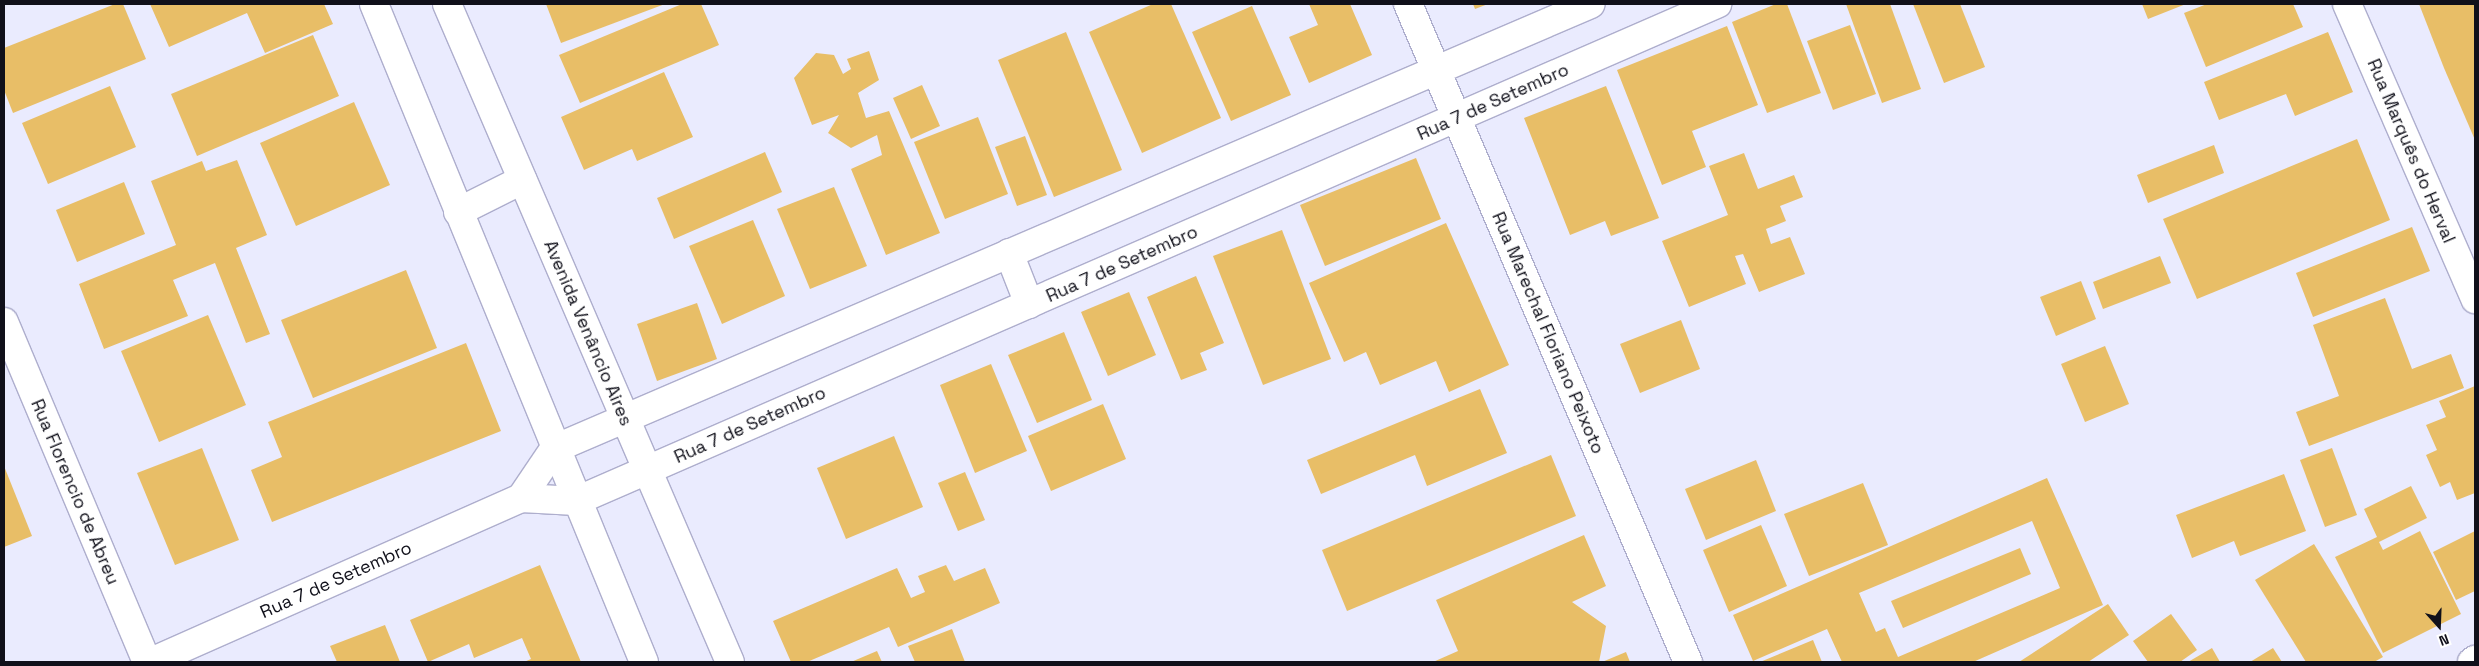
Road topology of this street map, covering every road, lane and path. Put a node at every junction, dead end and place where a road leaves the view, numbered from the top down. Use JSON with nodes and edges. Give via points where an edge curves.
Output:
{"nodes":[{"id":1,"x":374,"y":4,"type":"edge"},
{"id":2,"x":447,"y":4,"type":"edge"},
{"id":3,"x":1408,"y":4,"type":"edge"},
{"id":4,"x":1591,"y":4,"type":"edge"},
{"id":5,"x":1718,"y":4,"type":"edge"},
{"id":6,"x":2347,"y":4,"type":"edge"},
{"id":7,"x":1436,"y":70,"type":"junction"},
{"id":8,"x":1456,"y":118,"type":"junction"},
{"id":9,"x":522,"y":180,"type":"junction"},
{"id":10,"x":458,"y":212,"type":"junction"},
{"id":11,"x":1008,"y":253,"type":"junction"},
{"id":12,"x":2475,"y":299,"type":"edge"},
{"id":13,"x":1029,"y":304,"type":"junction"},
{"id":14,"x":4,"y":322,"type":"edge"},
{"id":15,"x":625,"y":418,"type":"junction"},
{"id":16,"x":554,"y":450,"type":"junction"},
{"id":17,"x":648,"y":470,"type":"junction"},
{"id":18,"x":521,"y":498,"type":"junction"},
{"id":19,"x":576,"y":501,"type":"junction"},
{"id":20,"x":2475,"y":660,"type":"edge"},
{"id":21,"x":147,"y":662,"type":"edge"},
{"id":22,"x":151,"y":662,"type":"edge"},
{"id":23,"x":644,"y":662,"type":"edge"},
{"id":24,"x":730,"y":662,"type":"edge"},
{"id":25,"x":1688,"y":662,"type":"edge"},
{"id":26,"x":2472,"y":662,"type":"edge"}],
"edges":[{"from":1,"to":10,"type":"street"},
{"from":2,"to":9,"type":"street","name":"Avenida Venâncio Aires"},
{"from":3,"to":7,"type":"street","name":"Rua Marechal Floriano Peixoto"},
{"from":4,"to":7,"type":"street"},
{"from":5,"to":8,"type":"street","name":"Rua 7 de Setembro"},
{"from":6,"to":12,"type":"street","name":"Rua Marquês do Herval"},
{"from":7,"to":8,"type":"street","name":"Rua Marechal Floriano Peixoto"},
{"from":7,"to":11,"type":"street"},
{"from":8,"to":13,"type":"street","name":"Rua 7 de Setembro"},
{"from":8,"to":25,"type":"street","name":"Rua Marechal Floriano Peixoto"},
{"from":9,"to":10,"type":"street"},
{"from":9,"to":15,"type":"street","name":"Avenida Venâncio Aires"},
{"from":10,"to":16,"type":"street"},
{"from":11,"to":13,"type":"street"},
{"from":11,"to":15,"type":"street"},
{"from":13,"to":17,"type":"street","name":"Rua 7 de Setembro"},
{"from":14,"to":21,"type":"street","name":"Rua Florencio de Abreu"},
{"from":15,"to":16,"type":"street"},
{"from":15,"to":17,"type":"street","name":"Avenida Venâncio Aires"},
{"from":16,"to":18,"type":"street"},
{"from":16,"to":19,"type":"street"},
{"from":17,"to":19,"type":"street","name":"Rua 7 de Setembro"},
{"from":17,"to":24,"type":"street","name":"Avenida Venâncio Aires"},
{"from":18,"to":19,"type":"street","name":"Rua 7 de Setembro"},
{"from":18,"to":22,"type":"street","name":"Rua 7 de Setembro"},
{"from":19,"to":23,"type":"street"},
{"from":20,"to":26,"type":"street"}]}
